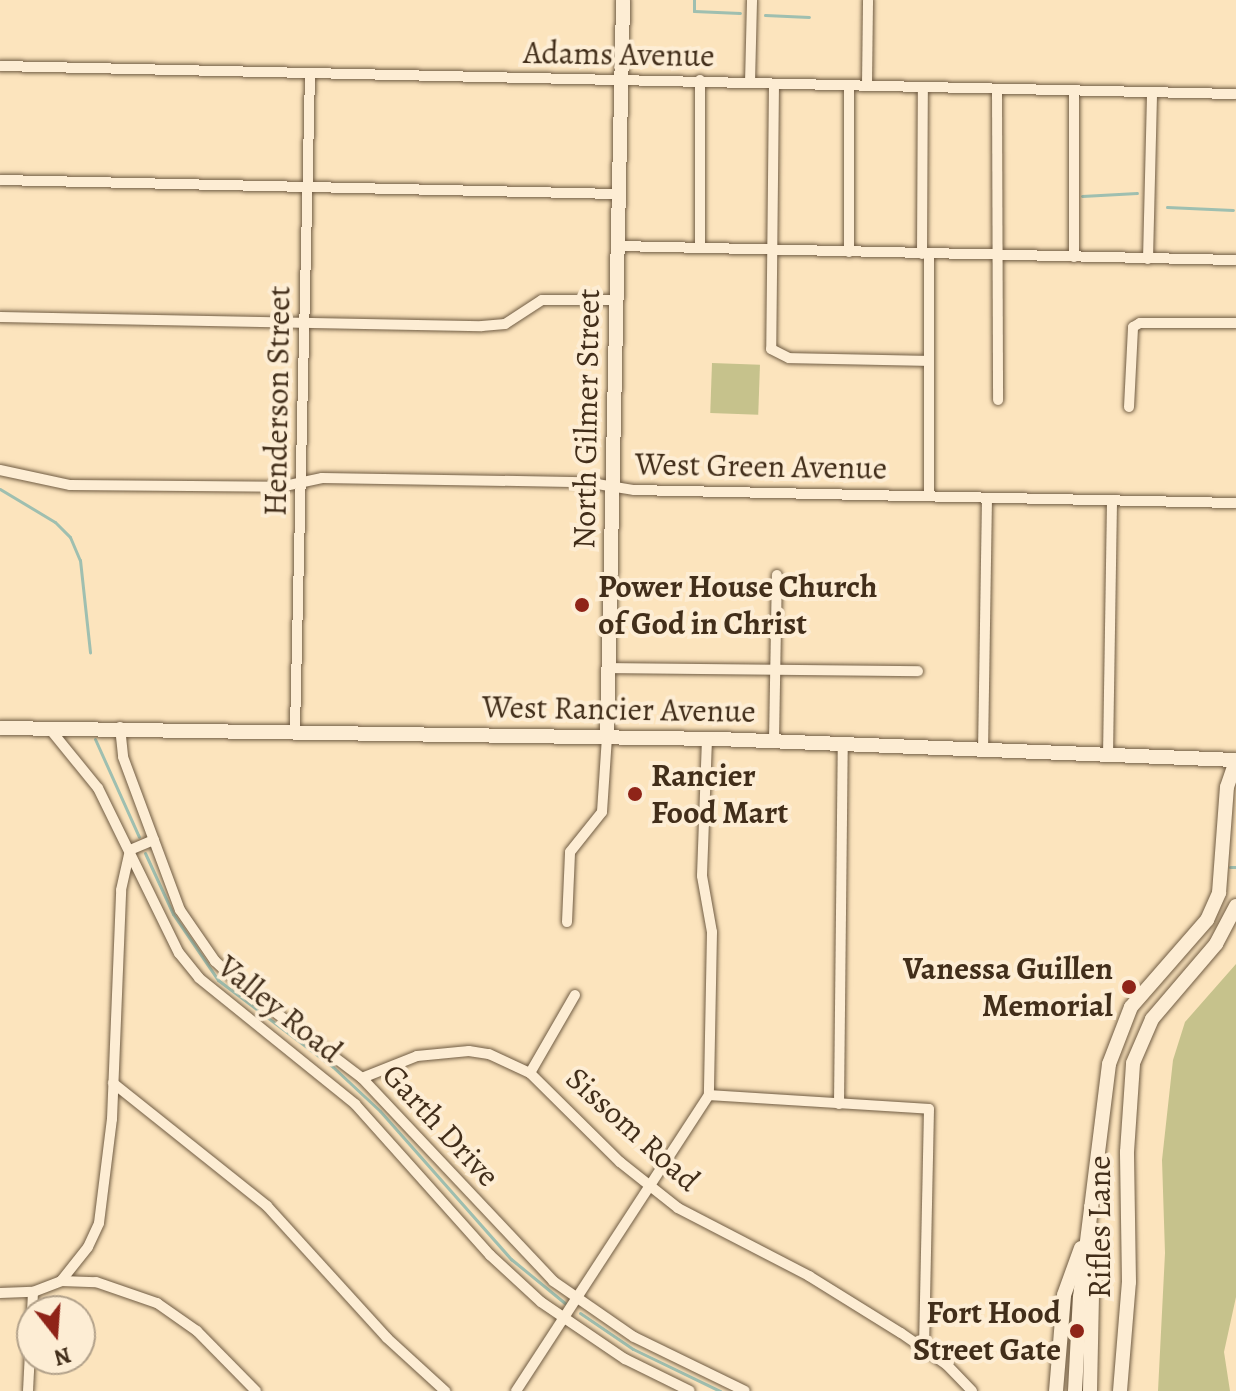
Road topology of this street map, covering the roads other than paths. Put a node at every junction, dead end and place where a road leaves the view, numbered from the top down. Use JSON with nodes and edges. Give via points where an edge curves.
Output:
{"nodes":[{"id":1,"x":623,"y":0,"type":"edge"},
{"id":2,"x":752,"y":0,"type":"edge"},
{"id":3,"x":868,"y":0,"type":"edge"},
{"id":4,"x":0,"y":66,"type":"edge"},
{"id":5,"x":310,"y":73,"type":"junction"},
{"id":6,"x":621,"y":79,"type":"junction"},
{"id":7,"x":700,"y":80,"type":"junction"},
{"id":8,"x":750,"y":83,"type":"junction"},
{"id":9,"x":774,"y":84,"type":"junction"},
{"id":10,"x":867,"y":85,"type":"junction"},
{"id":11,"x":849,"y":86,"type":"junction"},
{"id":12,"x":923,"y":88,"type":"junction"},
{"id":13,"x":997,"y":90,"type":"junction"},
{"id":14,"x":1074,"y":92,"type":"junction"},
{"id":15,"x":1152,"y":93,"type":"junction"},
{"id":16,"x":1236,"y":94,"type":"edge"},
{"id":17,"x":0,"y":180,"type":"edge"},
{"id":18,"x":306,"y":186,"type":"junction"},
{"id":19,"x":618,"y":194,"type":"junction"},
{"id":20,"x":618,"y":246,"type":"junction"},
{"id":21,"x":700,"y":248,"type":"junction"},
{"id":22,"x":772,"y":250,"type":"junction"},
{"id":23,"x":849,"y":252,"type":"junction"},
{"id":24,"x":925,"y":254,"type":"junction"},
{"id":25,"x":997,"y":255,"type":"junction"},
{"id":26,"x":1074,"y":257,"type":"junction"},
{"id":27,"x":1148,"y":259,"type":"junction"},
{"id":28,"x":1236,"y":260,"type":"edge"},
{"id":29,"x":615,"y":300,"type":"junction"},
{"id":30,"x":0,"y":317,"type":"edge"},
{"id":31,"x":305,"y":322,"type":"junction"},
{"id":32,"x":1236,"y":323,"type":"edge"},
{"id":33,"x":927,"y":361,"type":"junction"},
{"id":34,"x":998,"y":400,"type":"dead end"},
{"id":35,"x":1129,"y":407,"type":"dead end"},
{"id":36,"x":0,"y":470,"type":"edge"},
{"id":37,"x":301,"y":481,"type":"junction"},
{"id":38,"x":612,"y":487,"type":"junction"},
{"id":39,"x":929,"y":496,"type":"junction"},
{"id":40,"x":987,"y":498,"type":"junction"},
{"id":41,"x":1112,"y":500,"type":"junction"},
{"id":42,"x":1236,"y":503,"type":"edge"},
{"id":43,"x":777,"y":575,"type":"dead end"},
{"id":44,"x":607,"y":668,"type":"junction"},
{"id":45,"x":774,"y":669,"type":"junction"},
{"id":46,"x":918,"y":671,"type":"dead end"},
{"id":47,"x":48,"y":726,"type":"junction"},
{"id":48,"x":120,"y":727,"type":"junction"},
{"id":49,"x":0,"y":728,"type":"edge"},
{"id":50,"x":295,"y":730,"type":"junction"},
{"id":51,"x":607,"y":736,"type":"junction"},
{"id":52,"x":707,"y":739,"type":"junction"},
{"id":53,"x":774,"y":741,"type":"junction"},
{"id":54,"x":843,"y":743,"type":"junction"},
{"id":55,"x":983,"y":752,"type":"junction"},
{"id":56,"x":1108,"y":756,"type":"junction"},
{"id":57,"x":1236,"y":761,"type":"edge"},
{"id":58,"x":154,"y":840,"type":"junction"},
{"id":59,"x":130,"y":850,"type":"junction"},
{"id":60,"x":1236,"y":906,"type":"edge"},
{"id":61,"x":567,"y":922,"type":"dead end"},
{"id":62,"x":575,"y":995,"type":"dead end"},
{"id":63,"x":530,"y":1073,"type":"junction"},
{"id":64,"x":362,"y":1078,"type":"junction"},
{"id":65,"x":113,"y":1083,"type":"junction"},
{"id":66,"x":709,"y":1095,"type":"junction"},
{"id":67,"x":839,"y":1104,"type":"junction"},
{"id":68,"x":652,"y":1187,"type":"junction"},
{"id":69,"x":1090,"y":1221,"type":"junction"},
{"id":70,"x":61,"y":1281,"type":"junction"},
{"id":71,"x":33,"y":1292,"type":"junction"},
{"id":72,"x":0,"y":1293,"type":"edge"},
{"id":73,"x":579,"y":1299,"type":"junction"},
{"id":74,"x":565,"y":1321,"type":"junction"},
{"id":75,"x":924,"y":1348,"type":"junction"},
{"id":76,"x":28,"y":1391,"type":"edge"},
{"id":77,"x":256,"y":1391,"type":"edge"},
{"id":78,"x":445,"y":1391,"type":"edge"},
{"id":79,"x":516,"y":1391,"type":"edge"},
{"id":80,"x":690,"y":1391,"type":"edge"},
{"id":81,"x":745,"y":1391,"type":"edge"},
{"id":82,"x":972,"y":1391,"type":"edge"},
{"id":83,"x":1056,"y":1391,"type":"edge"},
{"id":84,"x":1065,"y":1391,"type":"edge"},
{"id":85,"x":1075,"y":1391,"type":"edge"},
{"id":86,"x":1083,"y":1391,"type":"edge"},
{"id":87,"x":1090,"y":1391,"type":"edge"},
{"id":88,"x":1120,"y":1391,"type":"edge"}],
"edges":[{"from":1,"to":6,"type":"street","name":"North Gilmer Street"},
{"from":2,"to":8,"type":"street"},
{"from":3,"to":10,"type":"street"},
{"from":4,"to":5,"type":"street","name":"Adams Avenue"},
{"from":5,"to":6,"type":"street","name":"Adams Avenue"},
{"from":5,"to":18,"type":"street","name":"Henderson Street"},
{"from":6,"to":7,"type":"street","name":"Adams Avenue"},
{"from":6,"to":19,"type":"street","name":"North Gilmer Street"},
{"from":7,"to":8,"type":"street","name":"Adams Avenue"},
{"from":7,"to":21,"type":"street"},
{"from":8,"to":9,"type":"street","name":"Adams Avenue"},
{"from":9,"to":11,"type":"street","name":"Adams Avenue"},
{"from":9,"to":22,"type":"street"},
{"from":10,"to":11,"type":"street","name":"Adams Avenue"},
{"from":10,"to":12,"type":"street","name":"Adams Avenue"},
{"from":11,"to":23,"type":"street"},
{"from":12,"to":13,"type":"street","name":"Adams Avenue"},
{"from":12,"to":24,"type":"street"},
{"from":13,"to":14,"type":"street","name":"Adams Avenue"},
{"from":13,"to":25,"type":"street"},
{"from":14,"to":15,"type":"street","name":"Adams Avenue"},
{"from":14,"to":26,"type":"street"},
{"from":15,"to":16,"type":"street","name":"Adams Avenue"},
{"from":15,"to":27,"type":"street"},
{"from":17,"to":18,"type":"street"},
{"from":18,"to":19,"type":"street"},
{"from":18,"to":31,"type":"street","name":"Henderson Street"},
{"from":19,"to":20,"type":"street","name":"North Gilmer Street"},
{"from":20,"to":21,"type":"street"},
{"from":20,"to":29,"type":"street","name":"North Gilmer Street"},
{"from":21,"to":22,"type":"street"},
{"from":22,"to":23,"type":"street"},
{"from":22,"to":33,"type":"street","via":[[769,337],[775,355]]},
{"from":23,"to":24,"type":"street"},
{"from":24,"to":25,"type":"street"},
{"from":24,"to":33,"type":"street"},
{"from":25,"to":26,"type":"street"},
{"from":25,"to":34,"type":"street"},
{"from":26,"to":27,"type":"street"},
{"from":27,"to":28,"type":"street"},
{"from":29,"to":31,"type":"street","via":[[542,300],[497,325]]},
{"from":29,"to":38,"type":"street","name":"North Gilmer Street"},
{"from":30,"to":31,"type":"street"},
{"from":31,"to":37,"type":"street","name":"Henderson Street"},
{"from":32,"to":35,"type":"street","via":[[1133,327]]},
{"from":33,"to":39,"type":"street"},
{"from":36,"to":37,"type":"street","name":"West Green Avenue","via":[[70,485],[257,488]]},
{"from":37,"to":38,"type":"street","name":"West Green Avenue"},
{"from":37,"to":50,"type":"street","name":"Henderson Street"},
{"from":38,"to":39,"type":"street","name":"West Green Avenue"},
{"from":38,"to":44,"type":"street","name":"North Gilmer Street"},
{"from":39,"to":40,"type":"street","name":"West Green Avenue"},
{"from":40,"to":41,"type":"street","name":"West Green Avenue"},
{"from":40,"to":55,"type":"street"},
{"from":41,"to":42,"type":"street","name":"West Green Avenue"},
{"from":41,"to":56,"type":"street"},
{"from":43,"to":45,"type":"street"},
{"from":44,"to":45,"type":"street"},
{"from":44,"to":51,"type":"street","name":"North Gilmer Street"},
{"from":45,"to":46,"type":"street"},
{"from":45,"to":53,"type":"street"},
{"from":47,"to":48,"type":"street","name":"West Rancier Avenue"},
{"from":47,"to":49,"type":"street","name":"West Rancier Avenue"},
{"from":47,"to":59,"type":"street","via":[[98,788]]},
{"from":48,"to":50,"type":"street","name":"West Rancier Avenue"},
{"from":48,"to":58,"type":"street","name":"Garth Drive","via":[[123,757]]},
{"from":50,"to":51,"type":"street","name":"West Rancier Avenue"},
{"from":51,"to":52,"type":"street","name":"West Rancier Avenue"},
{"from":51,"to":61,"type":"street","name":"North Gilmer Street","via":[[602,812],[570,852]]},
{"from":52,"to":53,"type":"street","name":"West Rancier Avenue"},
{"from":52,"to":66,"type":"street","via":[[702,876],[712,932]]},
{"from":53,"to":54,"type":"street","name":"West Rancier Avenue"},
{"from":54,"to":55,"type":"street","name":"West Rancier Avenue"},
{"from":54,"to":67,"type":"street"},
{"from":55,"to":56,"type":"street","name":"West Rancier Avenue"},
{"from":56,"to":57,"type":"street","name":"West Rancier Avenue"},
{"from":57,"to":69,"type":"street","name":"Rifles Lane","via":[[1227,787],[1219,893],[1207,920],[1131,1007],[1109,1064]]},
{"from":58,"to":59,"type":"street"},
{"from":58,"to":64,"type":"street","name":"Garth Drive","via":[[180,910],[215,961]]},
{"from":59,"to":65,"type":"street","via":[[121,890]]},
{"from":59,"to":74,"type":"street","name":"Valley Road","via":[[179,953],[199,978],[355,1104],[490,1255]]},
{"from":60,"to":88,"type":"street","name":"Rifles Lane","via":[[1216,944],[1152,1019],[1133,1063],[1127,1152],[1129,1282]]},
{"from":62,"to":63,"type":"street"},
{"from":63,"to":64,"type":"street","name":"Sissom Road","via":[[469,1051],[417,1056]]},
{"from":63,"to":68,"type":"street","name":"Sissom Road"},
{"from":64,"to":73,"type":"street","name":"Garth Drive","via":[[506,1235]]},
{"from":65,"to":70,"type":"street","via":[[109,1171],[99,1223]]},
{"from":65,"to":78,"type":"street","via":[[267,1206],[387,1338]]},
{"from":66,"to":67,"type":"street"},
{"from":66,"to":68,"type":"street"},
{"from":67,"to":75,"type":"street","via":[[929,1109]]},
{"from":68,"to":73,"type":"street"},
{"from":68,"to":75,"type":"street","name":"Sissom Road","via":[[707,1227],[809,1276]]},
{"from":69,"to":83,"type":"street","via":[[1064,1295]]},
{"from":69,"to":84,"type":"street","via":[[1072,1296]]},
{"from":69,"to":85,"type":"street"},
{"from":69,"to":86,"type":"street"},
{"from":69,"to":87,"type":"street","via":[[1096,1299]]},
{"from":70,"to":71,"type":"street"},
{"from":70,"to":77,"type":"street","via":[[96,1282],[157,1303],[197,1331]]},
{"from":71,"to":72,"type":"street"},
{"from":71,"to":76,"type":"street"},
{"from":73,"to":74,"type":"street"},
{"from":73,"to":81,"type":"street","name":"Garth Drive","via":[[634,1337]]},
{"from":74,"to":79,"type":"street"},
{"from":74,"to":80,"type":"street","name":"Valley Road"},
{"from":75,"to":82,"type":"street","name":"Sissom Road"}]}
